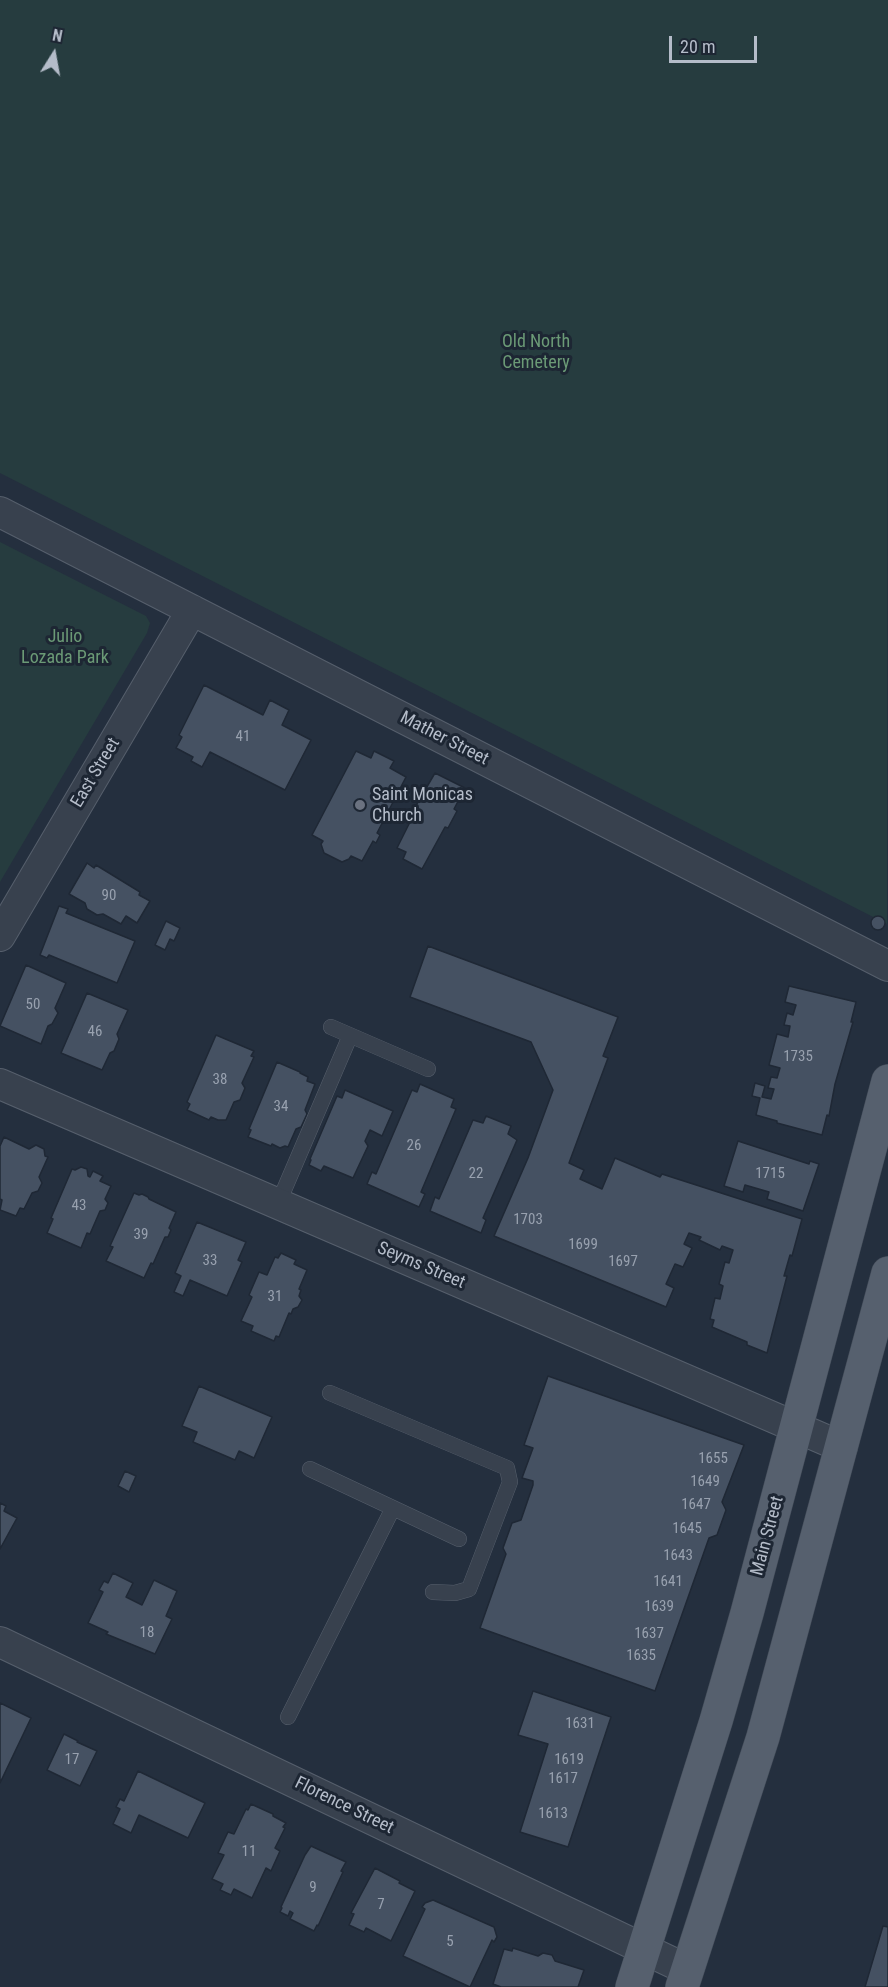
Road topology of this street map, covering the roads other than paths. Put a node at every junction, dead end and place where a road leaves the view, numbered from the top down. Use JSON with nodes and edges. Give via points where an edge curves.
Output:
{"nodes":[{"id":1,"x":0,"y":512,"type":"edge"},
{"id":2,"x":192,"y":610,"type":"junction"},
{"id":3,"x":0,"y":936,"type":"edge"},
{"id":4,"x":888,"y":966,"type":"edge"},
{"id":5,"x":330,"y":1027,"type":"dead end"},
{"id":6,"x":350,"y":1035,"type":"junction"},
{"id":7,"x":429,"y":1069,"type":"dead end"},
{"id":8,"x":888,"y":1081,"type":"edge"},
{"id":9,"x":0,"y":1084,"type":"edge"},
{"id":10,"x":278,"y":1204,"type":"junction"},
{"id":11,"x":888,"y":1273,"type":"edge"},
{"id":12,"x":330,"y":1393,"type":"dead end"},
{"id":13,"x":797,"y":1428,"type":"junction"},
{"id":14,"x":842,"y":1447,"type":"junction"},
{"id":15,"x":310,"y":1469,"type":"dead end"},
{"id":16,"x":393,"y":1508,"type":"junction"},
{"id":17,"x":459,"y":1539,"type":"dead end"},
{"id":18,"x":433,"y":1592,"type":"dead end"},
{"id":19,"x":0,"y":1642,"type":"edge"},
{"id":20,"x":288,"y":1717,"type":"dead end"},
{"id":21,"x":644,"y":1950,"type":"junction"},
{"id":22,"x":685,"y":1979,"type":"edge"},
{"id":23,"x":632,"y":1987,"type":"edge"}],
"edges":[{"from":1,"to":2,"type":"street","name":"Mather Street"},
{"from":2,"to":3,"type":"street","name":"East Street"},
{"from":2,"to":4,"type":"street","name":"Mather Street"},
{"from":5,"to":6,"type":"lane"},
{"from":6,"to":7,"type":"lane"},
{"from":6,"to":10,"type":"lane"},
{"from":8,"to":13,"type":"main road","name":"Main Street"},
{"from":9,"to":10,"type":"street","name":"Seyms Street"},
{"from":10,"to":13,"type":"street","name":"Seyms Street"},
{"from":11,"to":14,"type":"main road"},
{"from":12,"to":18,"type":"lane","via":[[507,1468],[510,1482],[469,1589]]},
{"from":13,"to":14,"type":"street","name":"Seyms Street"},
{"from":13,"to":21,"type":"main road","name":"Main Street","via":[[716,1721]]},
{"from":14,"to":22,"type":"main road","via":[[763,1737]]},
{"from":15,"to":16,"type":"lane"},
{"from":16,"to":17,"type":"lane"},
{"from":16,"to":20,"type":"lane"},
{"from":19,"to":21,"type":"street","name":"Florence Street"},
{"from":21,"to":22,"type":"street","name":"Florence Street"},
{"from":21,"to":23,"type":"main road","name":"Main Street"}]}
